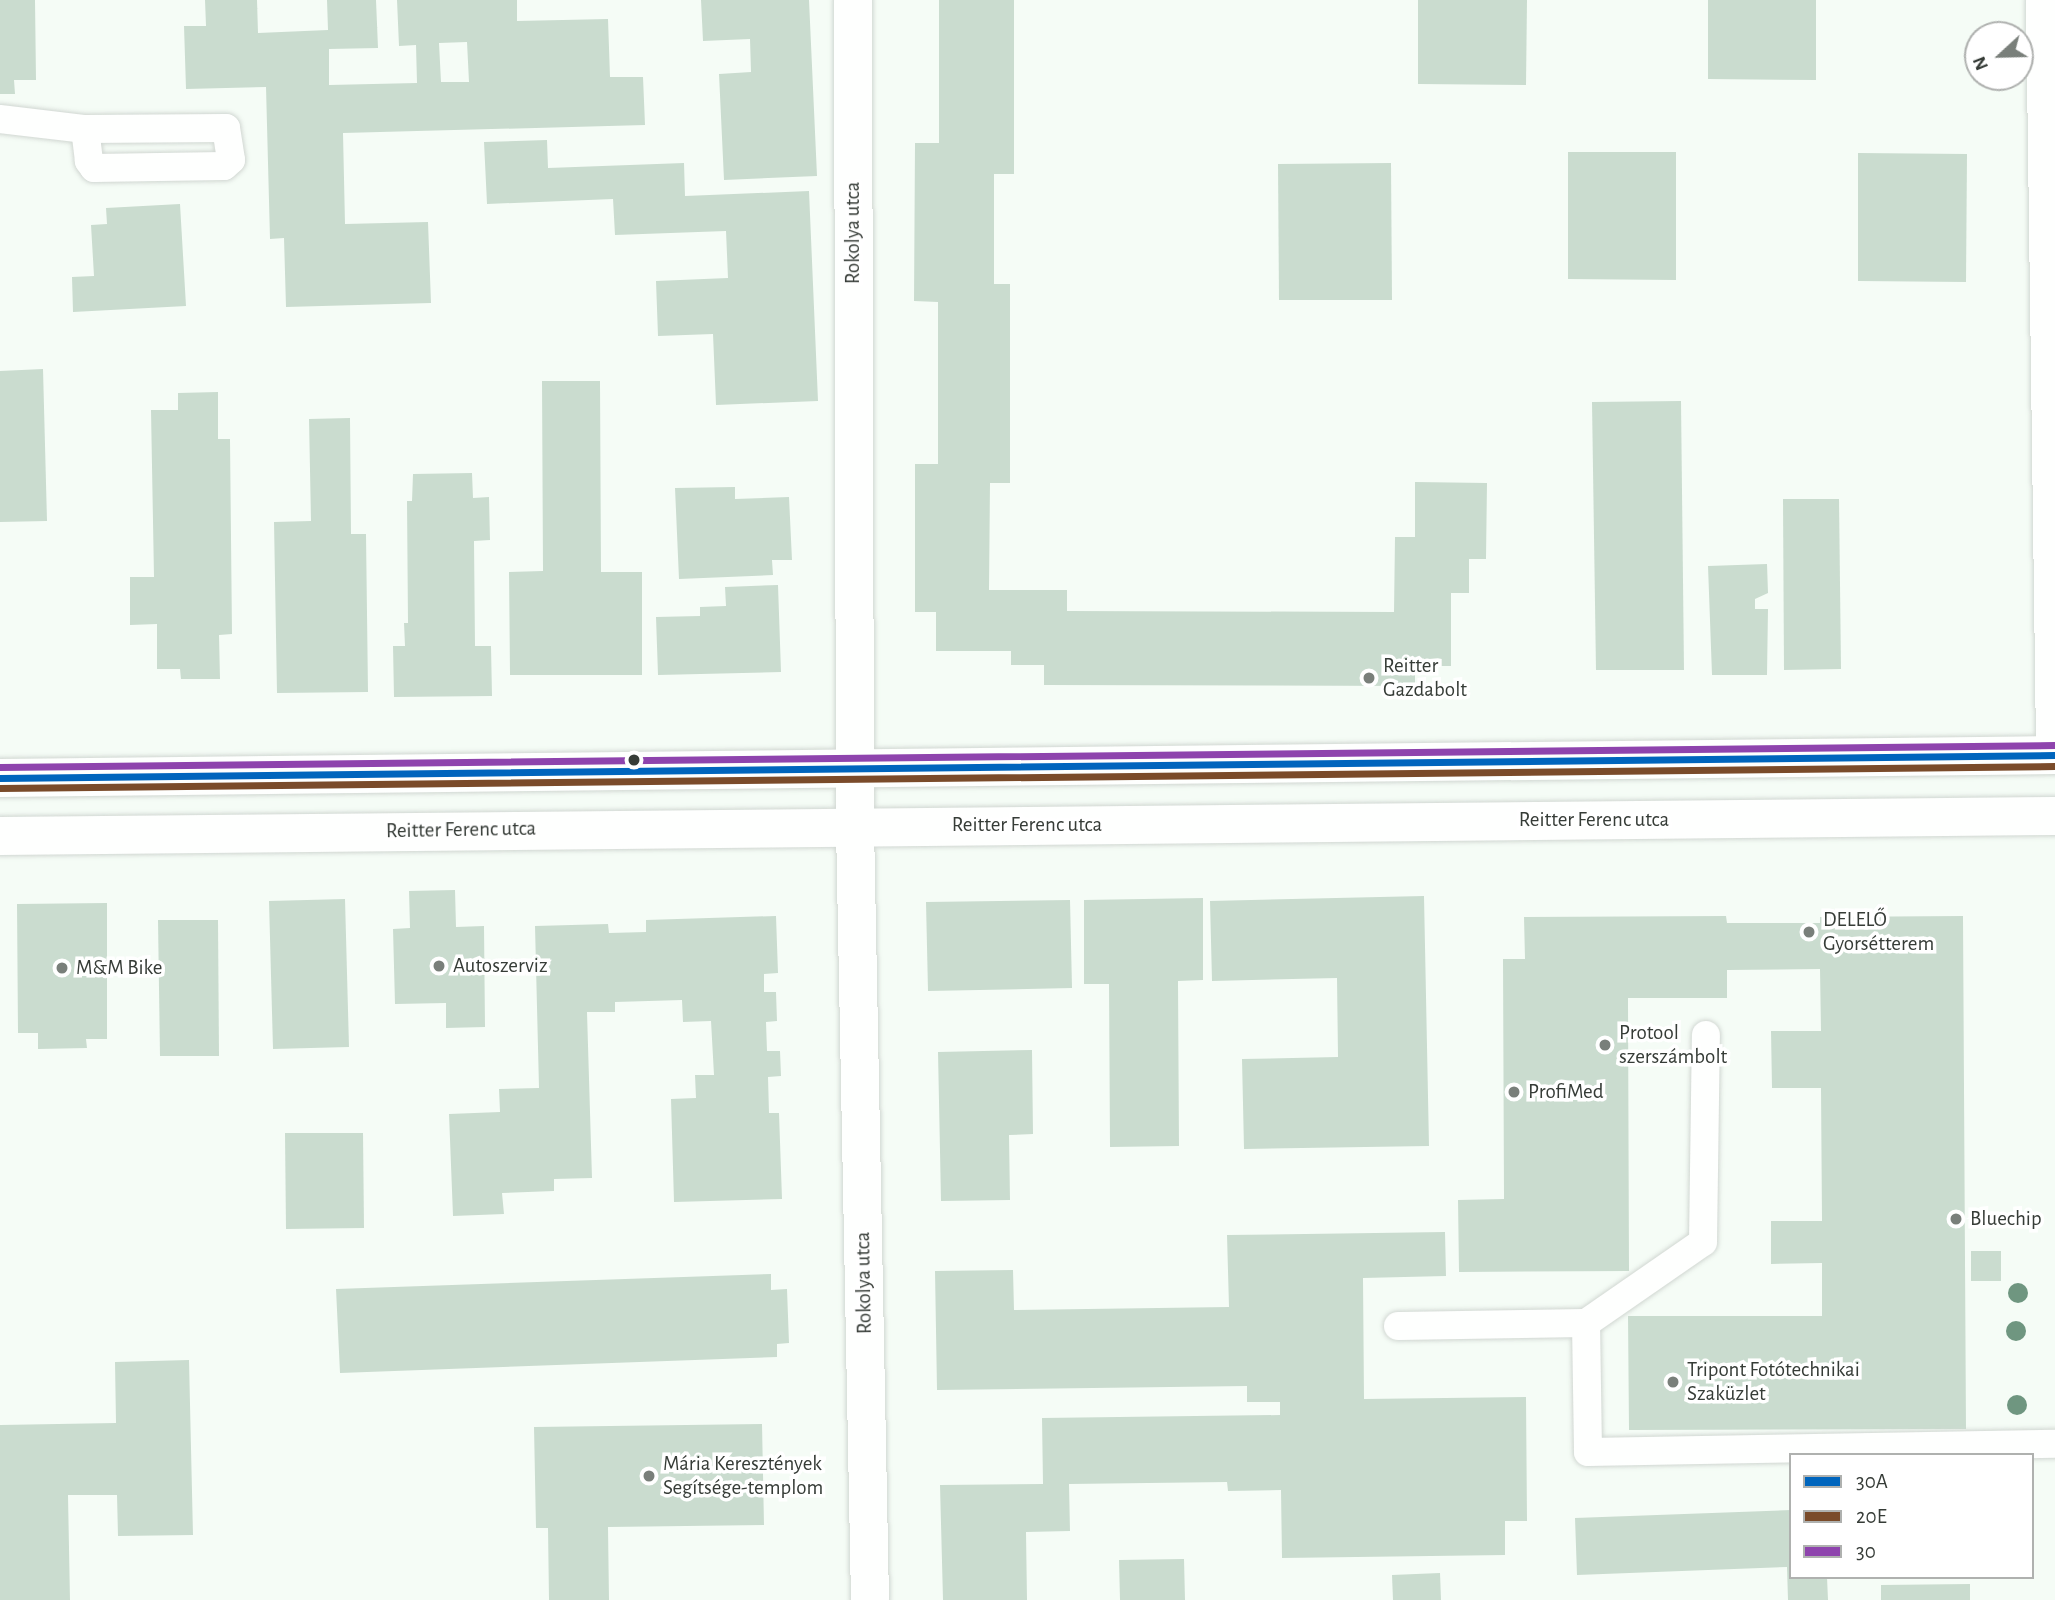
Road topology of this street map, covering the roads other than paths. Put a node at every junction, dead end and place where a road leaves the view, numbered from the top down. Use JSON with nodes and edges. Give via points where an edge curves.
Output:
{"nodes":[{"id":1,"x":853,"y":0,"type":"edge"},
{"id":2,"x":2045,"y":0,"type":"edge"},
{"id":3,"x":0,"y":118,"type":"edge"},
{"id":4,"x":85,"y":128,"type":"junction"},
{"id":5,"x":2055,"y":743,"type":"edge"},
{"id":6,"x":2055,"y":755,"type":"edge"},
{"id":7,"x":855,"y":769,"type":"junction"},
{"id":8,"x":0,"y":778,"type":"edge"},
{"id":9,"x":2055,"y":816,"type":"edge"},
{"id":10,"x":855,"y":826,"type":"junction"},
{"id":11,"x":0,"y":836,"type":"edge"},
{"id":12,"x":1706,"y":1035,"type":"dead end"},
{"id":13,"x":1586,"y":1323,"type":"junction"},
{"id":14,"x":1398,"y":1326,"type":"dead end"},
{"id":15,"x":2055,"y":1444,"type":"edge"},
{"id":16,"x":870,"y":1600,"type":"edge"}],
"edges":[{"from":1,"to":7,"type":"street","name":"Rokolya utca"},
{"from":2,"to":5,"type":"street"},
{"from":3,"to":4,"type":"lane"},
{"from":4,"to":4,"type":"lane","via":[[94,168],[224,166],[231,160],[226,128]]},
{"from":6,"to":7,"type":"street"},
{"from":7,"to":8,"type":"street"},
{"from":7,"to":10,"type":"street","name":"Rokolya utca"},
{"from":9,"to":10,"type":"street","name":"Reitter Ferenc utca"},
{"from":10,"to":11,"type":"street","name":"Reitter Ferenc utca"},
{"from":10,"to":16,"type":"street","name":"Rokolya utca"},
{"from":12,"to":13,"type":"lane","via":[[1703,1242]]},
{"from":13,"to":14,"type":"lane"},
{"from":13,"to":15,"type":"lane","via":[[1588,1452]]}]}
